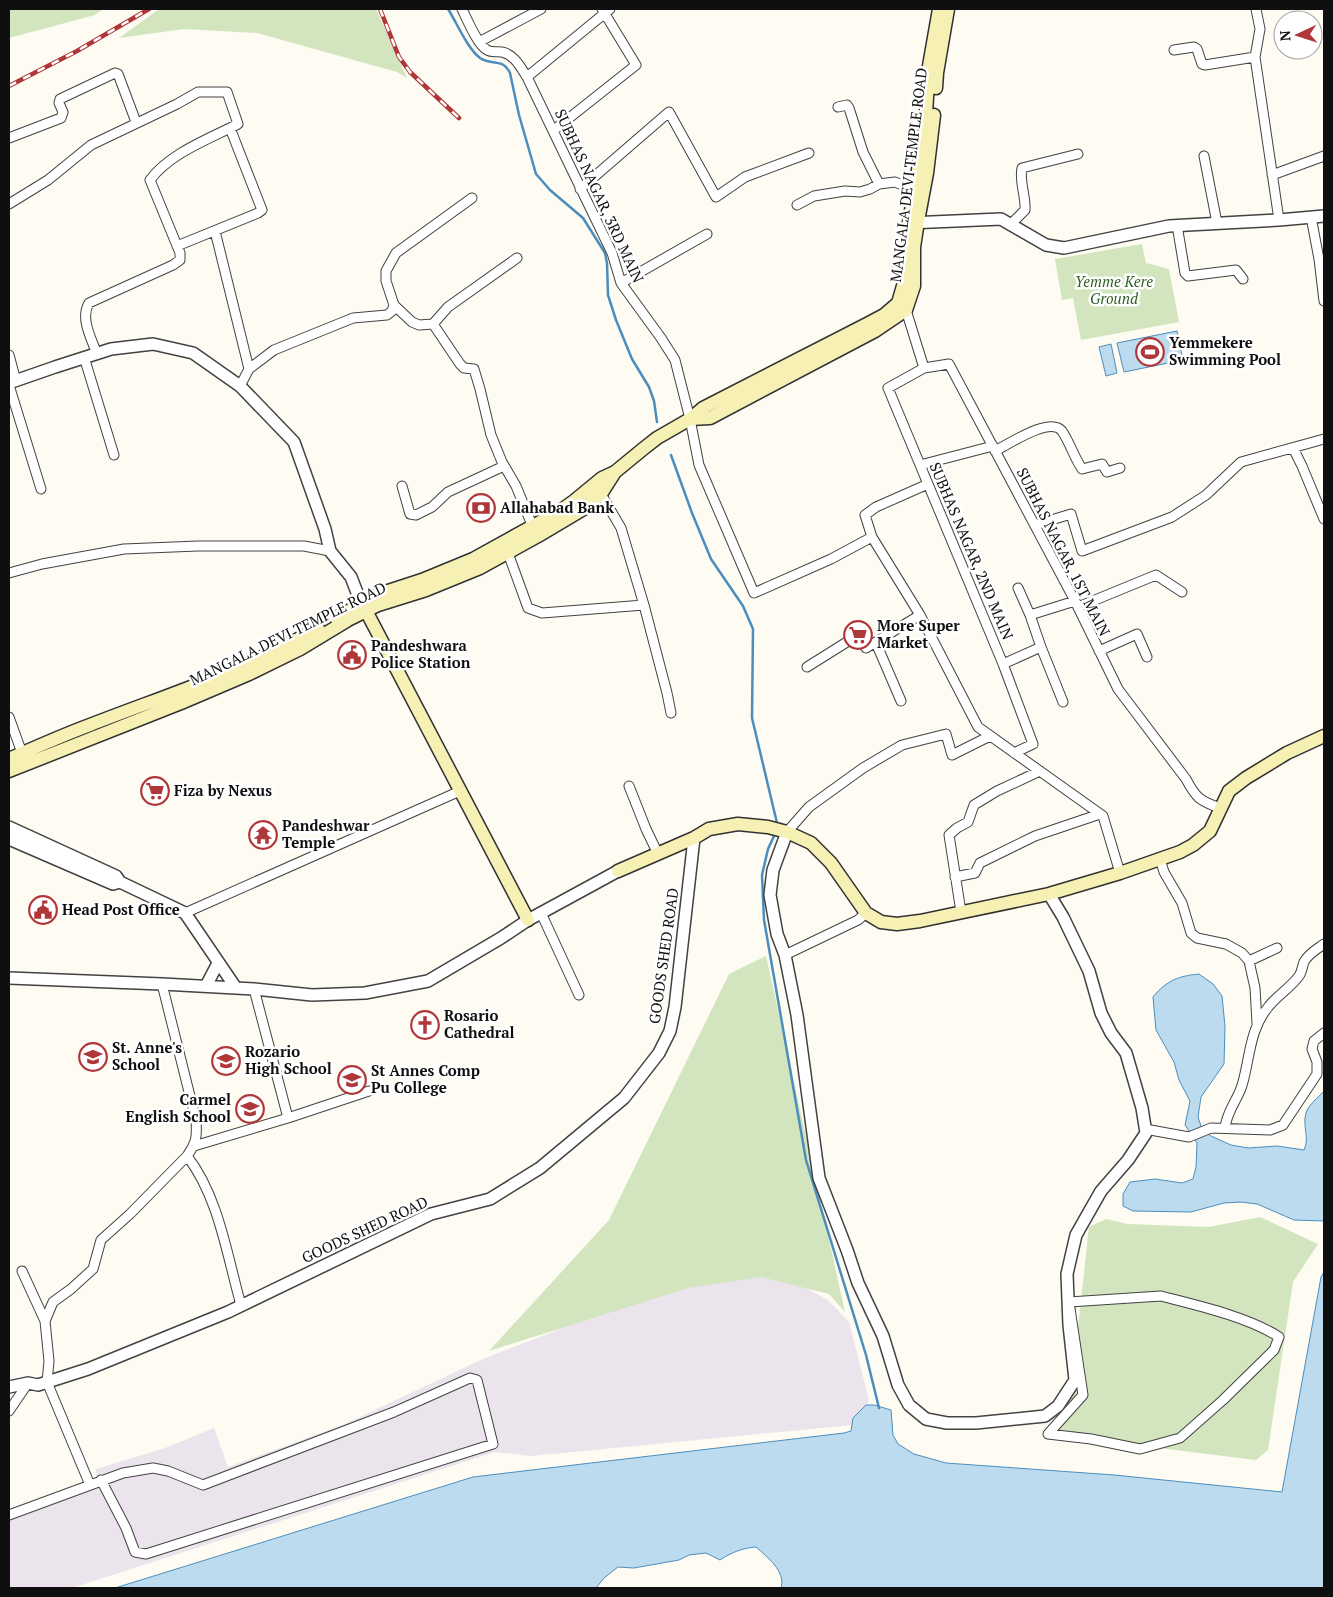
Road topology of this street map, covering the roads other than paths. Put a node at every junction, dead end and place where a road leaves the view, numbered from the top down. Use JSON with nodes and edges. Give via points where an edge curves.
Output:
{"nodes":[{"id":1,"x":462,"y":9,"type":"edge"},
{"id":2,"x":541,"y":9,"type":"edge"},
{"id":3,"x":939,"y":9,"type":"edge"},
{"id":4,"x":948,"y":9,"type":"edge"},
{"id":5,"x":1256,"y":9,"type":"edge"},
{"id":6,"x":606,"y":10,"type":"edge"},
{"id":7,"x":480,"y":42,"type":"junction"},
{"id":8,"x":1174,"y":50,"type":"dead end"},
{"id":9,"x":1256,"y":57,"type":"junction"},
{"id":10,"x":527,"y":77,"type":"junction"},
{"id":11,"x":838,"y":107,"type":"dead end"},
{"id":12,"x":136,"y":122,"type":"junction"},
{"id":13,"x":230,"y":128,"type":"junction"},
{"id":14,"x":554,"y":130,"type":"junction"},
{"id":15,"x":9,"y":138,"type":"edge"},
{"id":16,"x":809,"y":153,"type":"dead end"},
{"id":17,"x":1078,"y":154,"type":"dead end"},
{"id":18,"x":1204,"y":156,"type":"dead end"},
{"id":19,"x":1324,"y":156,"type":"edge"},
{"id":20,"x":1272,"y":175,"type":"junction"},
{"id":21,"x":879,"y":184,"type":"junction"},
{"id":22,"x":580,"y":189,"type":"junction"},
{"id":23,"x":914,"y":190,"type":"junction"},
{"id":24,"x":472,"y":198,"type":"dead end"},
{"id":25,"x":9,"y":204,"type":"edge"},
{"id":26,"x":797,"y":205,"type":"dead end"},
{"id":27,"x":1324,"y":216,"type":"edge"},
{"id":28,"x":1310,"y":217,"type":"junction"},
{"id":29,"x":1279,"y":220,"type":"junction"},
{"id":30,"x":913,"y":222,"type":"junction"},
{"id":31,"x":1217,"y":223,"type":"junction"},
{"id":32,"x":1010,"y":225,"type":"junction"},
{"id":33,"x":1178,"y":225,"type":"junction"},
{"id":34,"x":215,"y":230,"type":"junction"},
{"id":35,"x":707,"y":234,"type":"dead end"},
{"id":36,"x":177,"y":246,"type":"junction"},
{"id":37,"x":517,"y":258,"type":"dead end"},
{"id":38,"x":1243,"y":279,"type":"dead end"},
{"id":39,"x":621,"y":283,"type":"junction"},
{"id":40,"x":1324,"y":301,"type":"edge"},
{"id":41,"x":394,"y":304,"type":"junction"},
{"id":42,"x":902,"y":307,"type":"junction"},
{"id":43,"x":433,"y":324,"type":"junction"},
{"id":44,"x":97,"y":354,"type":"junction"},
{"id":45,"x":9,"y":355,"type":"edge"},
{"id":46,"x":84,"y":358,"type":"junction"},
{"id":47,"x":924,"y":368,"type":"junction"},
{"id":48,"x":249,"y":369,"type":"junction"},
{"id":49,"x":11,"y":383,"type":"edge"},
{"id":50,"x":240,"y":386,"type":"junction"},
{"id":51,"x":690,"y":419,"type":"junction"},
{"id":52,"x":1324,"y":439,"type":"edge"},
{"id":53,"x":1293,"y":448,"type":"junction"},
{"id":54,"x":994,"y":449,"type":"junction"},
{"id":55,"x":114,"y":456,"type":"dead end"},
{"id":56,"x":920,"y":464,"type":"junction"},
{"id":57,"x":504,"y":466,"type":"junction"},
{"id":58,"x":1120,"y":468,"type":"dead end"},
{"id":59,"x":616,"y":472,"type":"junction"},
{"id":60,"x":928,"y":484,"type":"junction"},
{"id":61,"x":402,"y":486,"type":"dead end"},
{"id":62,"x":41,"y":489,"type":"dead end"},
{"id":63,"x":601,"y":494,"type":"junction"},
{"id":64,"x":1324,"y":520,"type":"edge"},
{"id":65,"x":1035,"y":525,"type":"junction"},
{"id":66,"x":535,"y":531,"type":"junction"},
{"id":67,"x":872,"y":537,"type":"junction"},
{"id":68,"x":330,"y":551,"type":"junction"},
{"id":69,"x":508,"y":553,"type":"junction"},
{"id":70,"x":9,"y":573,"type":"edge"},
{"id":71,"x":1018,"y":588,"type":"dead end"},
{"id":72,"x":1182,"y":592,"type":"dead end"},
{"id":73,"x":1076,"y":604,"type":"junction"},
{"id":74,"x":644,"y":605,"type":"junction"},
{"id":75,"x":365,"y":607,"type":"junction"},
{"id":76,"x":920,"y":615,"type":"junction"},
{"id":77,"x":1030,"y":615,"type":"junction"},
{"id":78,"x":319,"y":632,"type":"junction"},
{"id":79,"x":876,"y":643,"type":"junction"},
{"id":80,"x":1041,"y":647,"type":"junction"},
{"id":81,"x":1099,"y":651,"type":"junction"},
{"id":82,"x":1147,"y":657,"type":"dead end"},
{"id":83,"x":1003,"y":664,"type":"junction"},
{"id":84,"x":807,"y":666,"type":"dead end"},
{"id":85,"x":901,"y":701,"type":"dead end"},
{"id":86,"x":1063,"y":702,"type":"dead end"},
{"id":87,"x":671,"y":713,"type":"dead end"},
{"id":88,"x":9,"y":717,"type":"edge"},
{"id":89,"x":990,"y":736,"type":"junction"},
{"id":90,"x":1324,"y":736,"type":"edge"},
{"id":91,"x":22,"y":753,"type":"junction"},
{"id":92,"x":1014,"y":753,"type":"junction"},
{"id":93,"x":9,"y":759,"type":"edge"},
{"id":94,"x":9,"y":771,"type":"edge"},
{"id":95,"x":1040,"y":771,"type":"junction"},
{"id":96,"x":629,"y":786,"type":"dead end"},
{"id":97,"x":460,"y":791,"type":"junction"},
{"id":98,"x":1220,"y":808,"type":"junction"},
{"id":99,"x":1100,"y":814,"type":"junction"},
{"id":100,"x":9,"y":827,"type":"edge"},
{"id":101,"x":788,"y":832,"type":"junction"},
{"id":102,"x":694,"y":838,"type":"junction"},
{"id":103,"x":9,"y":839,"type":"edge"},
{"id":104,"x":658,"y":854,"type":"junction"},
{"id":105,"x":1160,"y":859,"type":"junction"},
{"id":106,"x":618,"y":871,"type":"joint"},
{"id":107,"x":1120,"y":873,"type":"junction"},
{"id":108,"x":955,"y":878,"type":"junction"},
{"id":109,"x":120,"y":882,"type":"junction"},
{"id":110,"x":1049,"y":894,"type":"junction"},
{"id":111,"x":961,"y":912,"type":"junction"},
{"id":112,"x":185,"y":913,"type":"junction"},
{"id":113,"x":541,"y":913,"type":"junction"},
{"id":114,"x":866,"y":913,"type":"junction"},
{"id":115,"x":528,"y":920,"type":"junction"},
{"id":116,"x":1324,"y":944,"type":"edge"},
{"id":117,"x":1277,"y":948,"type":"dead end"},
{"id":118,"x":784,"y":955,"type":"junction"},
{"id":119,"x":1249,"y":961,"type":"junction"},
{"id":120,"x":218,"y":962,"type":"junction"},
{"id":121,"x":9,"y":978,"type":"edge"},
{"id":122,"x":162,"y":984,"type":"junction"},
{"id":123,"x":206,"y":986,"type":"junction"},
{"id":124,"x":236,"y":988,"type":"junction"},
{"id":125,"x":254,"y":989,"type":"junction"},
{"id":126,"x":579,"y":996,"type":"dead end"},
{"id":127,"x":1257,"y":1023,"type":"junction"},
{"id":128,"x":1324,"y":1032,"type":"edge"},
{"id":129,"x":369,"y":1091,"type":"dead end"},
{"id":130,"x":288,"y":1118,"type":"junction"},
{"id":131,"x":1225,"y":1128,"type":"junction"},
{"id":132,"x":1145,"y":1129,"type":"junction"},
{"id":133,"x":194,"y":1146,"type":"junction"},
{"id":134,"x":187,"y":1156,"type":"junction"},
{"id":135,"x":22,"y":1270,"type":"dead end"},
{"id":136,"x":1069,"y":1302,"type":"junction"},
{"id":137,"x":241,"y":1305,"type":"junction"},
{"id":138,"x":45,"y":1321,"type":"junction"},
{"id":139,"x":1075,"y":1380,"type":"junction"},
{"id":140,"x":47,"y":1382,"type":"junction"},
{"id":141,"x":28,"y":1383,"type":"junction"},
{"id":142,"x":9,"y":1387,"type":"edge"},
{"id":143,"x":1084,"y":1395,"type":"junction"},
{"id":144,"x":9,"y":1411,"type":"edge"},
{"id":145,"x":102,"y":1480,"type":"junction"},
{"id":146,"x":90,"y":1485,"type":"junction"},
{"id":147,"x":9,"y":1515,"type":"edge"}],
"edges":[{"from":1,"to":7,"type":"street"},
{"from":2,"to":7,"type":"street"},
{"from":3,"to":23,"type":"main road","name":"MANGALA DEVI TEMPLE ROAD","via":[[929,66],[925,129]]},
{"from":4,"to":30,"type":"main road","name":"MANGALA DEVI TEMPLE ROAD","via":[[937,73],[933,136]]},
{"from":5,"to":9,"type":"street","via":[[1260,29]]},
{"from":6,"to":10,"type":"street"},
{"from":6,"to":14,"type":"street","via":[[636,65]]},
{"from":7,"to":10,"type":"street","name":"SUBHAS NAGAR, 3RD MAIN","via":[[488,50],[510,55]]},
{"from":8,"to":9,"type":"street","via":[[1194,47],[1205,65]]},
{"from":9,"to":20,"type":"street"},
{"from":10,"to":14,"type":"street","name":"SUBHAS NAGAR, 3RD MAIN"},
{"from":11,"to":21,"type":"street","via":[[845,105],[849,108]]},
{"from":12,"to":13,"type":"street","via":[[198,92],[227,92],[238,124]]},
{"from":12,"to":15,"type":"street","via":[[115,73],[60,99],[63,112],[60,118]]},
{"from":12,"to":25,"type":"street","via":[[91,145],[48,180]]},
{"from":13,"to":34,"type":"street","via":[[262,210]]},
{"from":13,"to":36,"type":"street","via":[[177,156],[150,180]]},
{"from":14,"to":22,"type":"street","name":"SUBHAS NAGAR, 3RD MAIN"},
{"from":16,"to":22,"type":"street","via":[[745,177],[716,197],[669,112]]},
{"from":17,"to":32,"type":"street","via":[[1022,168],[1025,210]]},
{"from":18,"to":31,"type":"street"},
{"from":19,"to":20,"type":"street"},
{"from":20,"to":29,"type":"street"},
{"from":21,"to":23,"type":"street","via":[[894,182]]},
{"from":21,"to":26,"type":"street","via":[[860,192],[814,196]]},
{"from":22,"to":39,"type":"street","name":"SUBHAS NAGAR, 3RD MAIN","via":[[612,252]]},
{"from":23,"to":30,"type":"main road","name":"MANGALA DEVI TEMPLE ROAD"},
{"from":24,"to":41,"type":"street","via":[[396,253],[386,271]]},
{"from":27,"to":28,"type":"street"},
{"from":28,"to":29,"type":"street"},
{"from":28,"to":40,"type":"street"},
{"from":29,"to":31,"type":"street"},
{"from":30,"to":32,"type":"street","via":[[1001,219]]},
{"from":30,"to":42,"type":"main road","name":"MANGALA DEVI TEMPLE ROAD","via":[[914,286]]},
{"from":31,"to":33,"type":"street"},
{"from":32,"to":33,"type":"street","via":[[1046,246],[1064,248]]},
{"from":33,"to":38,"type":"street","via":[[1188,276],[1236,270]]},
{"from":34,"to":36,"type":"street"},
{"from":34,"to":48,"type":"street"},
{"from":35,"to":39,"type":"street"},
{"from":36,"to":44,"type":"street","via":[[180,260],[174,265],[88,302],[85,320]]},
{"from":37,"to":43,"type":"street","via":[[448,307]]},
{"from":39,"to":51,"type":"street","name":"SUBHAS NAGAR, 3RD MAIN","via":[[675,360]]},
{"from":41,"to":43,"type":"street","via":[[419,326]]},
{"from":41,"to":48,"type":"street","via":[[387,314],[353,318],[274,350]]},
{"from":42,"to":47,"type":"street"},
{"from":42,"to":51,"type":"main road","name":"MANGALA DEVI TEMPLE ROAD","via":[[875,331],[710,418]]},
{"from":43,"to":57,"type":"street","via":[[460,364],[475,371],[491,435]]},
{"from":44,"to":46,"type":"street"},
{"from":44,"to":50,"type":"street","via":[[153,344],[193,353]]},
{"from":45,"to":49,"type":"street"},
{"from":46,"to":49,"type":"street"},
{"from":46,"to":55,"type":"street"},
{"from":47,"to":54,"type":"street","name":"SUBHAS NAGAR, 1ST MAIN","via":[[949,364]]},
{"from":47,"to":56,"type":"street","name":"SUBHAS NAGAR, 2ND MAIN","via":[[888,388]]},
{"from":48,"to":50,"type":"street"},
{"from":49,"to":62,"type":"street"},
{"from":50,"to":68,"type":"street","via":[[294,442]]},
{"from":51,"to":59,"type":"main road","name":"MANGALA DEVI TEMPLE ROAD","via":[[657,438]]},
{"from":51,"to":67,"type":"street","name":"SUBHAS NAGAR, 3RD MAIN","via":[[699,465],[754,593]]},
{"from":52,"to":53,"type":"street"},
{"from":53,"to":64,"type":"street"},
{"from":53,"to":65,"type":"street","via":[[1241,462],[1206,495],[1172,517],[1082,551],[1071,514]]},
{"from":54,"to":56,"type":"street"},
{"from":54,"to":58,"type":"street","via":[[1053,426],[1062,431],[1082,469],[1102,464],[1107,472]]},
{"from":54,"to":65,"type":"street","name":"SUBHAS NAGAR, 1ST MAIN"},
{"from":56,"to":60,"type":"street","name":"SUBHAS NAGAR, 2ND MAIN"},
{"from":57,"to":61,"type":"street","via":[[448,492],[432,507],[416,515],[410,514]]},
{"from":57,"to":66,"type":"street"},
{"from":59,"to":63,"type":"main road","name":"MANGALA DEVI TEMPLE ROAD"},
{"from":59,"to":66,"type":"main road","name":"MANGALA DEVI TEMPLE ROAD","via":[[602,478]]},
{"from":60,"to":67,"type":"street","via":[[865,515]]},
{"from":60,"to":83,"type":"street","name":"SUBHAS NAGAR, 2ND MAIN"},
{"from":63,"to":66,"type":"main road","name":"MANGALA DEVI TEMPLE ROAD","via":[[585,508]]},
{"from":63,"to":74,"type":"street","via":[[621,528]]},
{"from":65,"to":73,"type":"street","name":"SUBHAS NAGAR, 1ST MAIN"},
{"from":66,"to":69,"type":"main road","name":"MANGALA DEVI TEMPLE ROAD"},
{"from":66,"to":75,"type":"main road","name":"MANGALA DEVI TEMPLE ROAD","via":[[447,571],[379,594]]},
{"from":67,"to":76,"type":"street"},
{"from":68,"to":70,"type":"street","via":[[304,546],[124,549]]},
{"from":68,"to":75,"type":"street","via":[[350,578]]},
{"from":69,"to":74,"type":"street","via":[[528,608],[542,613]]},
{"from":69,"to":75,"type":"main road","name":"MANGALA DEVI TEMPLE ROAD","via":[[452,581]]},
{"from":71,"to":77,"type":"street"},
{"from":72,"to":73,"type":"street","via":[[1156,575]]},
{"from":73,"to":77,"type":"street"},
{"from":73,"to":81,"type":"street","name":"SUBHAS NAGAR, 1ST MAIN"},
{"from":74,"to":87,"type":"street"},
{"from":75,"to":78,"type":"main road","name":"MANGALA DEVI TEMPLE ROAD","via":[[348,620]]},
{"from":75,"to":97,"type":"main road"},
{"from":76,"to":79,"type":"street"},
{"from":76,"to":89,"type":"street","via":[[978,727]]},
{"from":77,"to":80,"type":"street"},
{"from":78,"to":91,"type":"main road","name":"MANGALA DEVI TEMPLE ROAD","via":[[200,684]]},
{"from":78,"to":94,"type":"main road","name":"MANGALA DEVI TEMPLE ROAD","via":[[300,649],[249,674]]},
{"from":79,"to":84,"type":"street","via":[[866,648],[858,635]]},
{"from":79,"to":85,"type":"street"},
{"from":80,"to":83,"type":"street"},
{"from":80,"to":86,"type":"street"},
{"from":81,"to":82,"type":"street","via":[[1137,634]]},
{"from":81,"to":98,"type":"street","name":"SUBHAS NAGAR, 1ST MAIN","via":[[1118,689],[1192,791],[1203,802]]},
{"from":83,"to":92,"type":"street","name":"SUBHAS NAGAR, 2ND MAIN","via":[[1033,744]]},
{"from":88,"to":91,"type":"street"},
{"from":89,"to":92,"type":"street"},
{"from":89,"to":101,"type":"street","via":[[952,755],[946,734],[902,745],[862,768],[809,807]]},
{"from":90,"to":98,"type":"main road","via":[[1287,753],[1246,778],[1229,791]]},
{"from":91,"to":93,"type":"main road","name":"MANGALA DEVI TEMPLE ROAD"},
{"from":92,"to":95,"type":"street"},
{"from":95,"to":99,"type":"street"},
{"from":95,"to":108,"type":"street","via":[[974,805],[968,822],[949,835]]},
{"from":96,"to":104,"type":"street"},
{"from":97,"to":112,"type":"street"},
{"from":97,"to":115,"type":"main road"},
{"from":98,"to":105,"type":"main road","via":[[1204,838]]},
{"from":99,"to":107,"type":"street"},
{"from":99,"to":108,"type":"street","via":[[1034,836],[980,863],[975,872]]},
{"from":100,"to":109,"type":"street","via":[[116,876]]},
{"from":101,"to":102,"type":"main road","via":[[738,824],[709,829]]},
{"from":101,"to":114,"type":"main road","via":[[812,843],[831,863]]},
{"from":101,"to":118,"type":"street","via":[[773,870],[770,895],[776,934]]},
{"from":102,"to":104,"type":"main road"},
{"from":102,"to":137,"type":"street","name":"GOODS SHED ROAD","via":[[670,1031],[659,1053],[624,1098],[540,1168],[490,1199],[431,1214]]},
{"from":103,"to":109,"type":"street","via":[[113,884]]},
{"from":104,"to":106,"type":"main road"},
{"from":105,"to":107,"type":"main road"},
{"from":105,"to":119,"type":"street","via":[[1182,903],[1191,933],[1197,938],[1226,944]]},
{"from":106,"to":113,"type":"street"},
{"from":107,"to":110,"type":"main road"},
{"from":108,"to":111,"type":"street"},
{"from":109,"to":112,"type":"street"},
{"from":110,"to":111,"type":"main road"},
{"from":110,"to":132,"type":"street","via":[[1089,971],[1110,1033],[1126,1053]]},
{"from":111,"to":114,"type":"main road","via":[[897,924],[881,922]]},
{"from":112,"to":120,"type":"street"},
{"from":113,"to":115,"type":"street"},
{"from":113,"to":126,"type":"street"},
{"from":114,"to":118,"type":"street","via":[[858,920]]},
{"from":115,"to":125,"type":"street","via":[[428,981],[365,993],[312,995]]},
{"from":116,"to":127,"type":"street","via":[[1310,954],[1300,975],[1269,1005]]},
{"from":117,"to":119,"type":"street"},
{"from":118,"to":139,"type":"street","via":[[797,1015],[819,1178],[908,1405],[926,1419],[946,1423],[1045,1416],[1058,1406]]},
{"from":119,"to":127,"type":"street"},
{"from":120,"to":123,"type":"street"},
{"from":120,"to":124,"type":"street"},
{"from":121,"to":122,"type":"street"},
{"from":122,"to":123,"type":"street"},
{"from":122,"to":133,"type":"street","via":[[196,1120],[198,1136]]},
{"from":123,"to":124,"type":"street"},
{"from":124,"to":125,"type":"street"},
{"from":125,"to":130,"type":"street"},
{"from":127,"to":131,"type":"street","via":[[1243,1083],[1228,1112]]},
{"from":128,"to":131,"type":"street","via":[[1314,1041],[1312,1048],[1317,1074],[1283,1125],[1270,1130]]},
{"from":129,"to":130,"type":"street"},
{"from":130,"to":133,"type":"street"},
{"from":131,"to":132,"type":"street","via":[[1211,1128],[1189,1137]]},
{"from":132,"to":136,"type":"street","via":[[1146,1133],[1128,1160],[1101,1191],[1076,1235],[1068,1274]]},
{"from":133,"to":134,"type":"street"},
{"from":134,"to":137,"type":"street","via":[[207,1188]]},
{"from":134,"to":138,"type":"street","via":[[101,1240],[93,1269],[53,1302]]},
{"from":135,"to":138,"type":"street"},
{"from":136,"to":139,"type":"street"},
{"from":136,"to":143,"type":"street"},
{"from":136,"to":143,"type":"street","via":[[1161,1296],[1250,1322],[1279,1337],[1274,1350],[1180,1438],[1140,1449],[1048,1434]]},
{"from":137,"to":140,"type":"street","name":"GOODS SHED ROAD","via":[[88,1369]]},
{"from":138,"to":140,"type":"street","via":[[49,1361]]},
{"from":139,"to":143,"type":"street"},
{"from":140,"to":141,"type":"street","name":"GOODS SHED ROAD"},
{"from":140,"to":146,"type":"street"},
{"from":141,"to":142,"type":"street","name":"GOODS SHED ROAD"},
{"from":141,"to":144,"type":"street"},
{"from":145,"to":145,"type":"street","via":[[134,1552],[146,1554],[493,1444],[477,1380],[470,1378],[394,1412],[203,1485],[153,1468]]},
{"from":145,"to":146,"type":"street"},
{"from":146,"to":147,"type":"street"}]}
